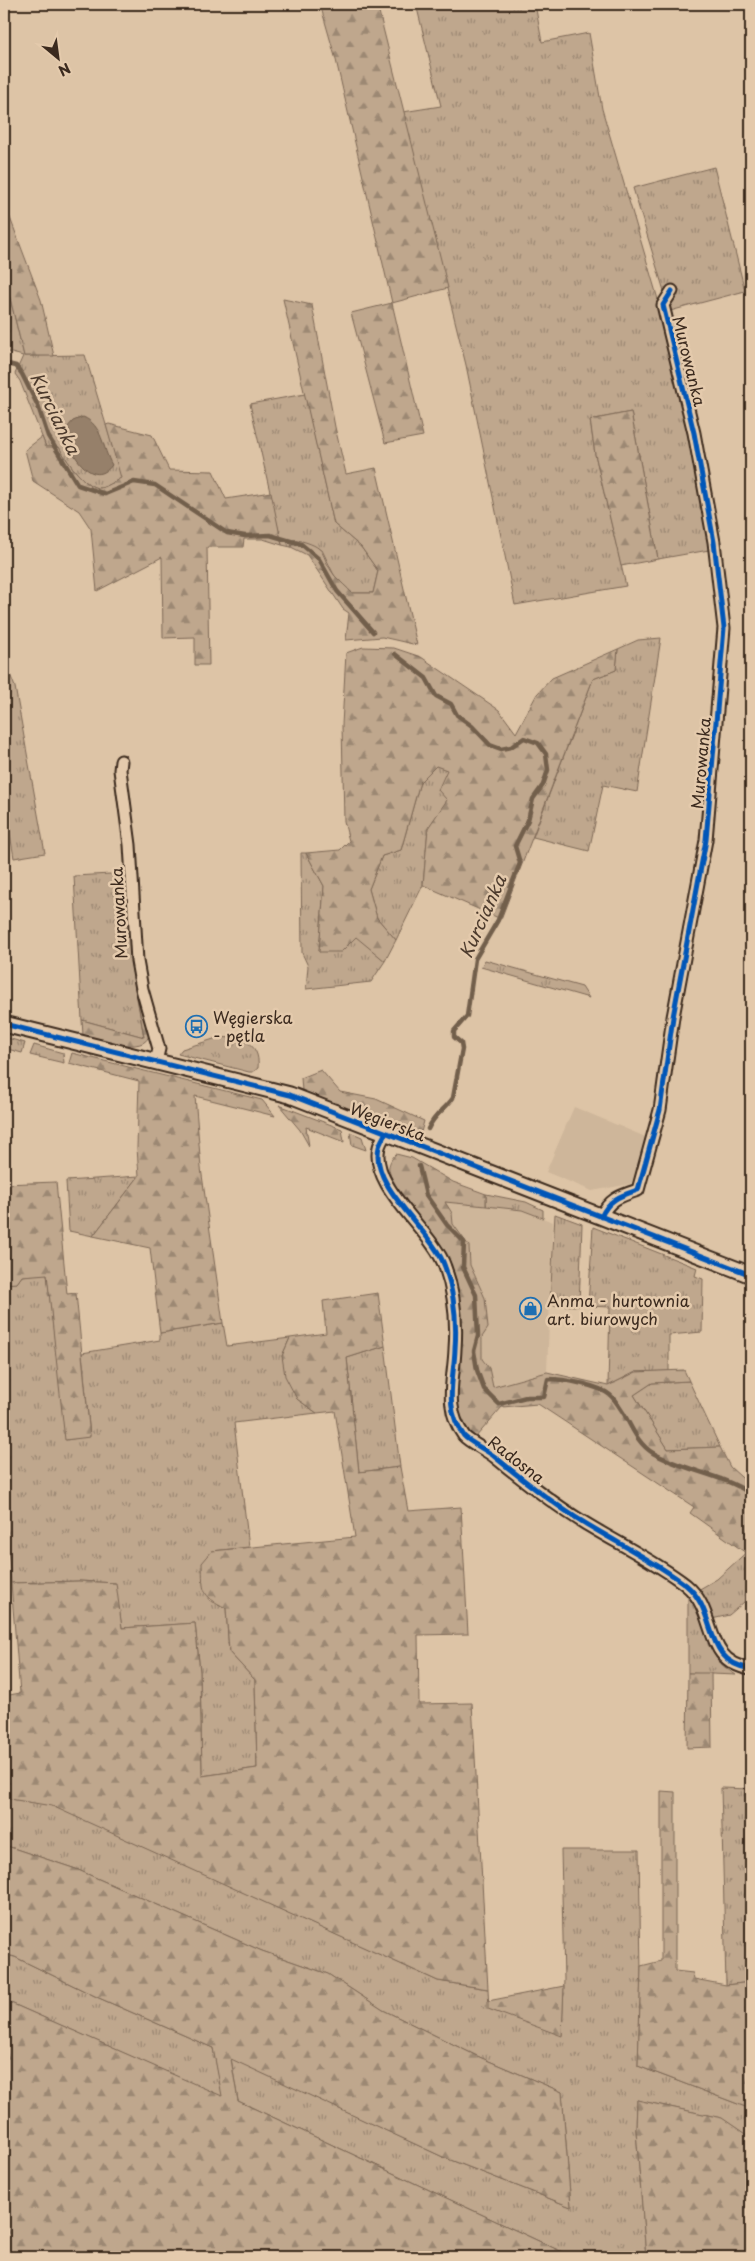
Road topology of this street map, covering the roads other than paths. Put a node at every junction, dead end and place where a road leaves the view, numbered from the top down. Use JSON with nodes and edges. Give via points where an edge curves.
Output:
{"nodes":[{"id":1,"x":672,"y":291,"type":"dead end"},
{"id":2,"x":121,"y":761,"type":"dead end"},
{"id":3,"x":4,"y":1024,"type":"edge"},
{"id":4,"x":156,"y":1061,"type":"junction"},
{"id":5,"x":385,"y":1134,"type":"junction"},
{"id":6,"x":601,"y":1217,"type":"junction"},
{"id":7,"x":751,"y":1275,"type":"edge"},
{"id":8,"x":751,"y":1669,"type":"edge"}],
"edges":[{"from":1,"to":6,"type":"street","name":"Murowanka","via":[[663,305],[694,432],[714,542],[724,628],[706,840],[658,1117],[638,1190],[614,1198]]},
{"from":2,"to":4,"type":"street","name":"Murowanka","via":[[132,872],[136,961],[159,1048]]},
{"from":3,"to":4,"type":"main road","name":"Węgierska"},
{"from":4,"to":5,"type":"main road","name":"Węgierska","via":[[290,1095]]},
{"from":5,"to":6,"type":"main road","name":"Węgierska"},
{"from":5,"to":8,"type":"street","name":"Radosna","via":[[379,1148],[380,1168],[399,1201],[433,1242],[450,1280],[455,1334],[450,1399],[465,1438],[557,1506],[687,1586],[704,1608],[722,1656],[733,1665]]},
{"from":6,"to":7,"type":"main road","name":"Węgierska"}]}
